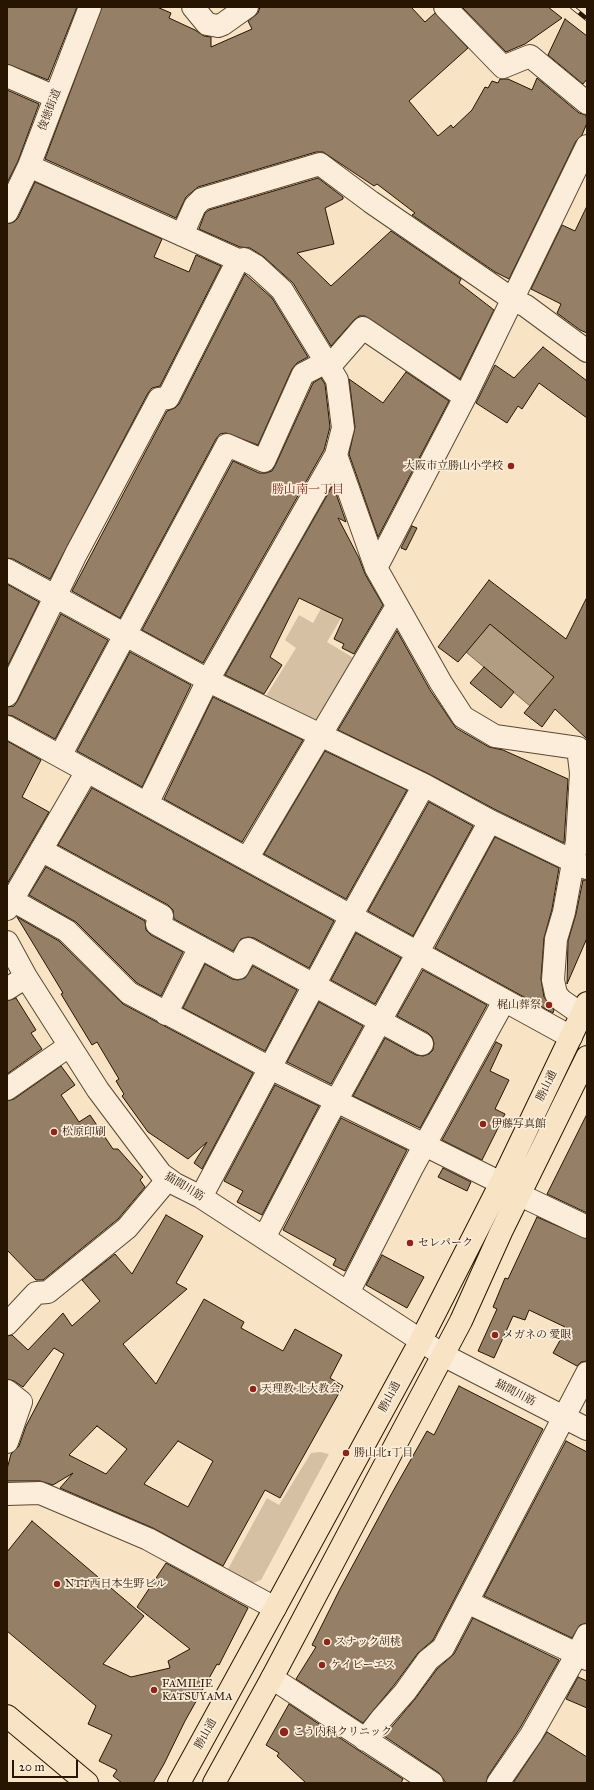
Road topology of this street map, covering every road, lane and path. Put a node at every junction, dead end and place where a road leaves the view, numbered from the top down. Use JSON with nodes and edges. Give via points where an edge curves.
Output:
{"nodes":[{"id":1,"x":90,"y":7,"type":"edge"},
{"id":2,"x":193,"y":7,"type":"edge"},
{"id":3,"x":247,"y":7,"type":"edge"},
{"id":4,"x":445,"y":7,"type":"edge"},
{"id":5,"x":7,"y":76,"type":"edge"},
{"id":6,"x":55,"y":97,"type":"junction"},
{"id":7,"x":587,"y":103,"type":"edge"},
{"id":8,"x":587,"y":146,"type":"edge"},
{"id":9,"x":29,"y":166,"type":"junction"},
{"id":10,"x":7,"y":212,"type":"edge"},
{"id":11,"x":182,"y":235,"type":"junction"},
{"id":12,"x":238,"y":260,"type":"junction"},
{"id":13,"x":512,"y":299,"type":"junction"},
{"id":14,"x":587,"y":351,"type":"edge"},
{"id":15,"x":328,"y":365,"type":"junction"},
{"id":16,"x":465,"y":397,"type":"junction"},
{"id":17,"x":336,"y":455,"type":"junction"},
{"id":18,"x":376,"y":568,"type":"junction"},
{"id":19,"x":7,"y":570,"type":"edge"},
{"id":20,"x":55,"y":598,"type":"junction"},
{"id":21,"x":397,"y":606,"type":"junction"},
{"id":22,"x":126,"y":636,"type":"junction"},
{"id":23,"x":208,"y":680,"type":"junction"},
{"id":24,"x":7,"y":695,"type":"edge"},
{"id":25,"x":7,"y":727,"type":"edge"},
{"id":26,"x":320,"y":735,"type":"junction"},
{"id":27,"x":60,"y":756,"type":"junction"},
{"id":28,"x":87,"y":771,"type":"junction"},
{"id":29,"x":424,"y":785,"type":"junction"},
{"id":30,"x":147,"y":804,"type":"junction"},
{"id":31,"x":490,"y":821,"type":"junction"},
{"id":32,"x":41,"y":850,"type":"junction"},
{"id":33,"x":247,"y":859,"type":"junction"},
{"id":34,"x":580,"y":865,"type":"edge"},
{"id":35,"x":10,"y":904,"type":"edge"},
{"id":36,"x":351,"y":916,"type":"junction"},
{"id":37,"x":7,"y":942,"type":"edge"},
{"id":38,"x":200,"y":947,"type":"junction"},
{"id":39,"x":417,"y":953,"type":"junction"},
{"id":40,"x":26,"y":977,"type":"junction"},
{"id":41,"x":314,"y":985,"type":"junction"},
{"id":42,"x":7,"y":989,"type":"edge"},
{"id":43,"x":504,"y":1001,"type":"junction"},
{"id":44,"x":584,"y":1009,"type":"edge"},
{"id":45,"x":166,"y":1014,"type":"junction"},
{"id":46,"x":380,"y":1021,"type":"junction"},
{"id":47,"x":571,"y":1037,"type":"junction"},
{"id":48,"x":422,"y":1044,"type":"dead end"},
{"id":49,"x":70,"y":1046,"type":"junction"},
{"id":50,"x":587,"y":1057,"type":"edge"},
{"id":51,"x":270,"y":1068,"type":"junction"},
{"id":52,"x":7,"y":1089,"type":"edge"},
{"id":53,"x":336,"y":1100,"type":"junction"},
{"id":54,"x":425,"y":1144,"type":"junction"},
{"id":55,"x":168,"y":1179,"type":"junction"},
{"id":56,"x":501,"y":1183,"type":"junction"},
{"id":57,"x":520,"y":1195,"type":"junction"},
{"id":58,"x":201,"y":1197,"type":"junction"},
{"id":59,"x":587,"y":1227,"type":"edge"},
{"id":60,"x":264,"y":1238,"type":"junction"},
{"id":61,"x":348,"y":1292,"type":"junction"},
{"id":62,"x":7,"y":1324,"type":"edge"},
{"id":63,"x":421,"y":1340,"type":"junction"},
{"id":64,"x":443,"y":1356,"type":"junction"},
{"id":65,"x":587,"y":1374,"type":"edge"},
{"id":66,"x":7,"y":1391,"type":"edge"},
{"id":67,"x":563,"y":1418,"type":"junction"},
{"id":68,"x":587,"y":1429,"type":"edge"},
{"id":69,"x":7,"y":1442,"type":"edge"},
{"id":70,"x":7,"y":1494,"type":"edge"},
{"id":71,"x":467,"y":1602,"type":"junction"},
{"id":72,"x":275,"y":1608,"type":"junction"},
{"id":73,"x":584,"y":1649,"type":"edge"},
{"id":74,"x":272,"y":1678,"type":"junction"},
{"id":75,"x":7,"y":1716,"type":"edge"},
{"id":76,"x":365,"y":1740,"type":"junction"},
{"id":77,"x":86,"y":1783,"type":"edge"},
{"id":78,"x":179,"y":1783,"type":"edge"},
{"id":79,"x":214,"y":1783,"type":"edge"},
{"id":80,"x":432,"y":1783,"type":"edge"},
{"id":81,"x":498,"y":1783,"type":"edge"}],
"edges":[{"from":1,"to":6,"type":"street","name":"俊徳街道"},
{"from":2,"to":3,"type":"street","via":[[207,24],[218,26]]},
{"from":4,"to":7,"type":"street","via":[[503,67],[530,56]]},
{"from":5,"to":6,"type":"street"},
{"from":6,"to":9,"type":"street","name":"俊徳街道"},
{"from":8,"to":13,"type":"street"},
{"from":9,"to":10,"type":"street","name":"俊徳街道"},
{"from":9,"to":11,"type":"street"},
{"from":11,"to":12,"type":"street"},
{"from":11,"to":13,"type":"street","via":[[194,206],[202,199],[320,164]]},
{"from":12,"to":15,"type":"street","via":[[244,258],[256,266],[282,290]]},
{"from":12,"to":20,"type":"street","via":[[168,398],[159,399]]},
{"from":13,"to":14,"type":"street","via":[[526,306]]},
{"from":13,"to":16,"type":"street"},
{"from":15,"to":16,"type":"street","via":[[363,328]]},
{"from":15,"to":17,"type":"street","via":[[337,380],[343,428]]},
{"from":15,"to":22,"type":"street","via":[[303,374],[264,461],[227,445]]},
{"from":16,"to":18,"type":"street"},
{"from":17,"to":18,"type":"street"},
{"from":17,"to":23,"type":"street"},
{"from":18,"to":21,"type":"street"},
{"from":19,"to":20,"type":"street"},
{"from":20,"to":22,"type":"street"},
{"from":20,"to":24,"type":"street"},
{"from":21,"to":26,"type":"street"},
{"from":21,"to":34,"type":"street","via":[[463,717],[496,736],[578,748],[581,773]]},
{"from":22,"to":23,"type":"street"},
{"from":22,"to":27,"type":"street"},
{"from":23,"to":26,"type":"street"},
{"from":23,"to":30,"type":"street"},
{"from":25,"to":27,"type":"street"},
{"from":26,"to":29,"type":"street"},
{"from":26,"to":33,"type":"street"},
{"from":27,"to":28,"type":"street"},
{"from":28,"to":30,"type":"street"},
{"from":28,"to":32,"type":"street"},
{"from":29,"to":31,"type":"street"},
{"from":29,"to":36,"type":"street"},
{"from":30,"to":33,"type":"street"},
{"from":31,"to":34,"type":"street"},
{"from":31,"to":39,"type":"street"},
{"from":32,"to":35,"type":"street"},
{"from":32,"to":38,"type":"street","via":[[162,916],[157,924]]},
{"from":33,"to":36,"type":"street"},
{"from":34,"to":44,"type":"street","via":[[556,939],[553,980],[556,994],[561,1000]]},
{"from":35,"to":45,"type":"street","via":[[66,931],[129,993]]},
{"from":36,"to":39,"type":"street"},
{"from":36,"to":41,"type":"street"},
{"from":37,"to":40,"type":"street","name":"猫間川筋"},
{"from":38,"to":41,"type":"street","via":[[238,968],[248,949]]},
{"from":38,"to":45,"type":"street"},
{"from":39,"to":43,"type":"street"},
{"from":39,"to":46,"type":"street"},
{"from":40,"to":42,"type":"street"},
{"from":40,"to":49,"type":"street","name":"猫間川筋"},
{"from":41,"to":46,"type":"street"},
{"from":41,"to":51,"type":"street"},
{"from":43,"to":47,"type":"street"},
{"from":43,"to":54,"type":"street"},
{"from":44,"to":47,"type":"main road","name":"勝山通"},
{"from":45,"to":51,"type":"street"},
{"from":46,"to":48,"type":"street"},
{"from":46,"to":53,"type":"street"},
{"from":47,"to":56,"type":"main road","name":"勝山通"},
{"from":49,"to":52,"type":"street"},
{"from":49,"to":55,"type":"street","name":"猫間川筋","via":[[98,1090]]},
{"from":50,"to":57,"type":"main road"},
{"from":51,"to":53,"type":"street"},
{"from":51,"to":58,"type":"street"},
{"from":53,"to":54,"type":"street"},
{"from":53,"to":60,"type":"street"},
{"from":54,"to":56,"type":"street"},
{"from":54,"to":61,"type":"street"},
{"from":55,"to":58,"type":"street","name":"猫間川筋"},
{"from":55,"to":62,"type":"street","via":[[127,1228],[48,1292],[36,1293]]},
{"from":56,"to":63,"type":"main road","name":"勝山通"},
{"from":57,"to":59,"type":"street"},
{"from":57,"to":64,"type":"main road"},
{"from":58,"to":60,"type":"street","name":"猫間川筋"},
{"from":60,"to":61,"type":"street","name":"猫間川筋"},
{"from":61,"to":63,"type":"street","name":"猫間川筋"},
{"from":63,"to":64,"type":"street","name":"猫間川筋"},
{"from":63,"to":72,"type":"main road","name":"勝山通"},
{"from":64,"to":67,"type":"street","name":"猫間川筋"},
{"from":64,"to":74,"type":"main road"},
{"from":65,"to":67,"type":"street"},
{"from":66,"to":69,"type":"street","via":[[21,1402]]},
{"from":67,"to":68,"type":"street","name":"猫間川筋"},
{"from":67,"to":71,"type":"street"},
{"from":70,"to":72,"type":"street","via":[[40,1492],[148,1539]]},
{"from":71,"to":73,"type":"street"},
{"from":71,"to":76,"type":"street","via":[[444,1648],[428,1660]]},
{"from":72,"to":78,"type":"main road","name":"勝山通"},
{"from":73,"to":81,"type":"street"},
{"from":74,"to":76,"type":"street"},
{"from":74,"to":79,"type":"main road"},
{"from":75,"to":77,"type":"main road"},
{"from":76,"to":80,"type":"street"}]}
